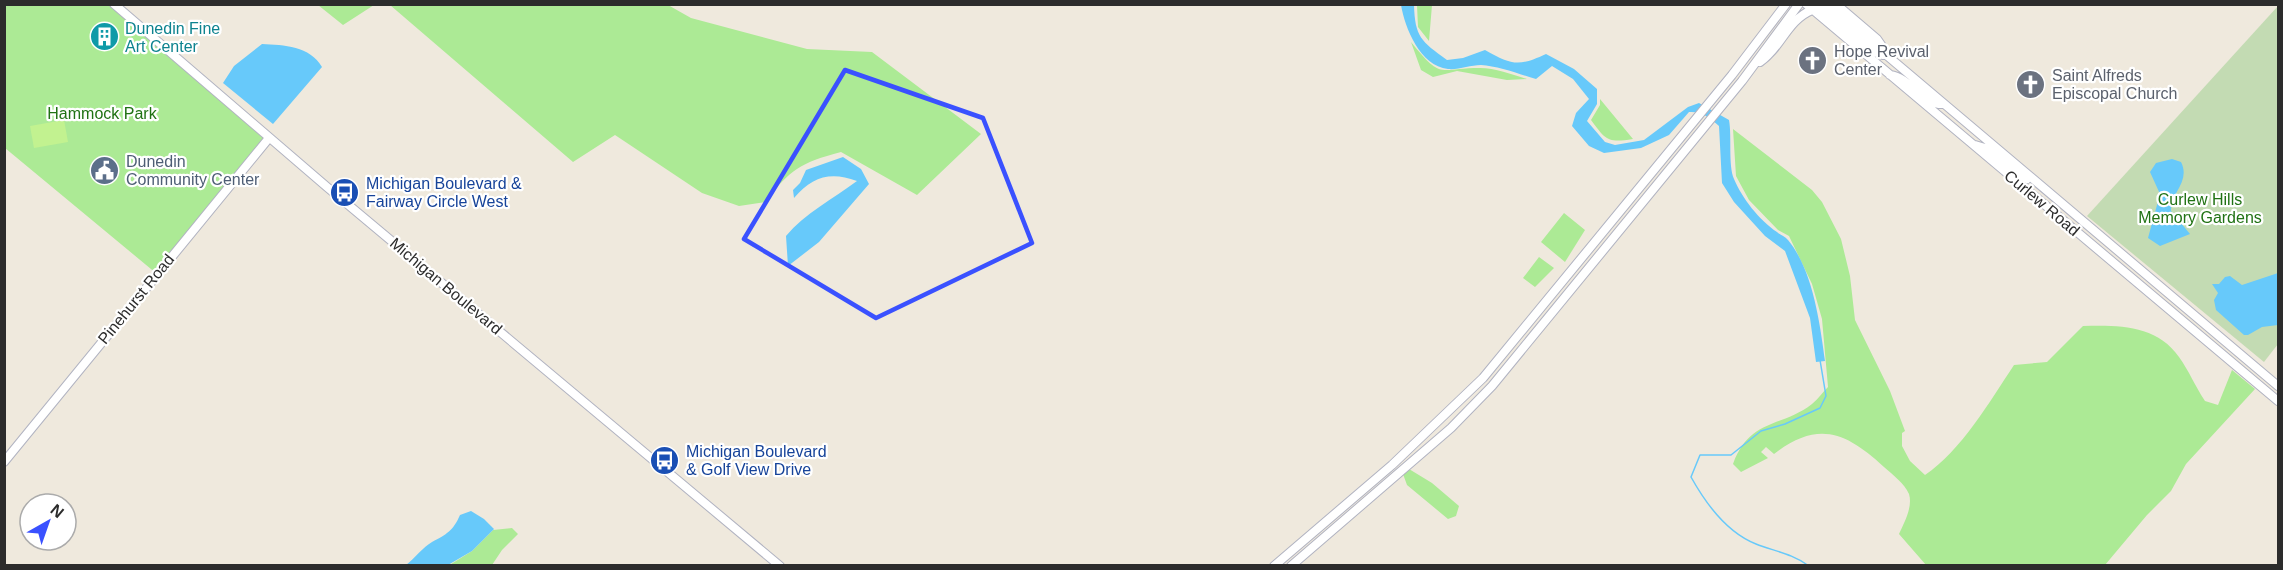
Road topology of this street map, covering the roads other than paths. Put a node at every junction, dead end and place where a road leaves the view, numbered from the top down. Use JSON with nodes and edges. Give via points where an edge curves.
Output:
{"nodes":[{"id":1,"x":114,"y":4,"type":"edge"},
{"id":2,"x":1794,"y":4,"type":"edge"},
{"id":3,"x":1800,"y":4,"type":"edge"},
{"id":4,"x":1826,"y":4,"type":"edge"},
{"id":5,"x":1836,"y":4,"type":"edge"},
{"id":6,"x":1786,"y":5,"type":"edge"},
{"id":7,"x":1810,"y":6,"type":"edge"},
{"id":8,"x":1890,"y":58,"type":"junction"},
{"id":9,"x":1755,"y":64,"type":"junction"},
{"id":10,"x":1888,"y":75,"type":"junction"},
{"id":11,"x":1944,"y":104,"type":"junction"},
{"id":12,"x":270,"y":138,"type":"junction"},
{"id":13,"x":1973,"y":145,"type":"junction"},
{"id":14,"x":2034,"y":181,"type":"junction"},
{"id":15,"x":2278,"y":386,"type":"edge"},
{"id":16,"x":2278,"y":401,"type":"edge"},
{"id":17,"x":4,"y":462,"type":"edge"},
{"id":18,"x":780,"y":566,"type":"edge"},
{"id":19,"x":1274,"y":566,"type":"edge"},
{"id":20,"x":1291,"y":566,"type":"edge"}],
"edges":[{"from":1,"to":12,"type":"main road","name":"Michigan Boulevard"},
{"from":2,"to":9,"type":"main road"},
{"from":3,"to":9,"type":"main road"},
{"from":4,"to":8,"type":"main road","name":"Curlew Road"},
{"from":5,"to":8,"type":"main road","via":[[1876,39]]},
{"from":6,"to":19,"type":"main road","via":[[1464,399]]},
{"from":7,"to":8,"type":"main road","via":[[1874,52]]},
{"from":7,"to":9,"type":"main road","via":[[1769,56]]},
{"from":7,"to":10,"type":"main road","name":"Curlew Road"},
{"from":8,"to":11,"type":"main road","name":"Curlew Road"},
{"from":9,"to":20,"type":"main road","via":[[1472,408]]},
{"from":10,"to":11,"type":"main road","via":[[1898,76],[1933,103]]},
{"from":10,"to":13,"type":"main road","name":"Curlew Road"},
{"from":11,"to":14,"type":"main road","name":"Curlew Road"},
{"from":12,"to":17,"type":"main road","name":"Pinehurst Road"},
{"from":12,"to":18,"type":"main road","name":"Michigan Boulevard"},
{"from":13,"to":14,"type":"main road","via":[[1985,148],[2023,178]]},
{"from":13,"to":16,"type":"main road","name":"Curlew Road"},
{"from":14,"to":15,"type":"main road","name":"Curlew Road"}]}
